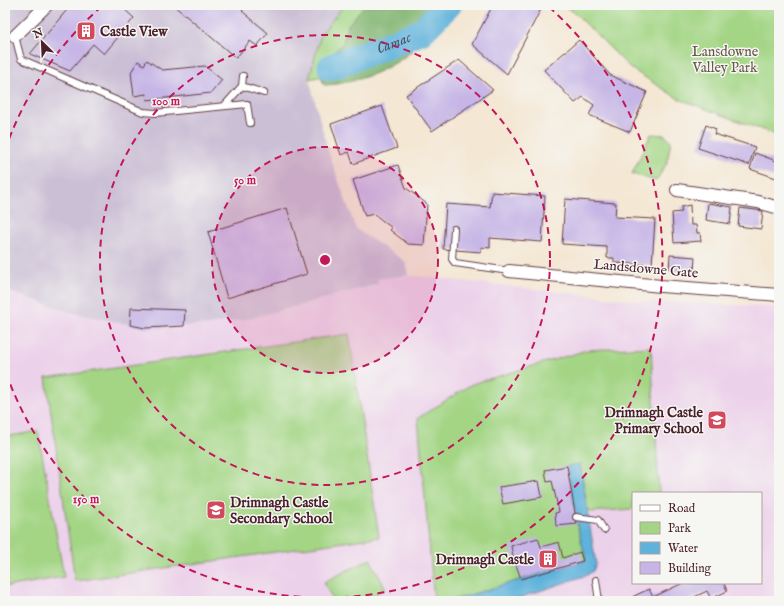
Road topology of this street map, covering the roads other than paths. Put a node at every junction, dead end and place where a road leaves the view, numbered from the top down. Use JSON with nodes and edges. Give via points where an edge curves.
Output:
{"nodes":[{"id":1,"x":47,"y":5,"type":"edge"},
{"id":2,"x":15,"y":36,"type":"joint"},
{"id":3,"x":243,"y":76,"type":"dead end"},
{"id":4,"x":242,"y":86,"type":"junction"},
{"id":5,"x":264,"y":93,"type":"dead end"},
{"id":6,"x":225,"y":105,"type":"junction"},
{"id":7,"x":250,"y":123,"type":"dead end"},
{"id":8,"x":677,"y":190,"type":"dead end"},
{"id":9,"x":779,"y":208,"type":"edge"},
{"id":10,"x":454,"y":229,"type":"dead end"},
{"id":11,"x":510,"y":271,"type":"joint"},
{"id":12,"x":779,"y":295,"type":"edge"},
{"id":13,"x":576,"y":517,"type":"dead end"},
{"id":14,"x":604,"y":530,"type":"dead end"},
{"id":15,"x":596,"y":580,"type":"dead end"},
{"id":16,"x":599,"y":601,"type":"edge"}],
"edges":[{"from":1,"to":2,"type":"street"},
{"from":2,"to":6,"type":"lane","via":[[21,59],[143,112],[155,113]]},
{"from":3,"to":4,"type":"lane"},
{"from":4,"to":5,"type":"lane"},
{"from":4,"to":6,"type":"lane"},
{"from":6,"to":7,"type":"lane","via":[[247,104]]},
{"from":8,"to":9,"type":"street","via":[[758,202]]},
{"from":10,"to":11,"type":"lane","via":[[452,260],[455,263]]},
{"from":11,"to":12,"type":"street","name":"Landsdowne Gate"},
{"from":13,"to":14,"type":"lane","via":[[598,520]]},
{"from":15,"to":16,"type":"lane"}]}
